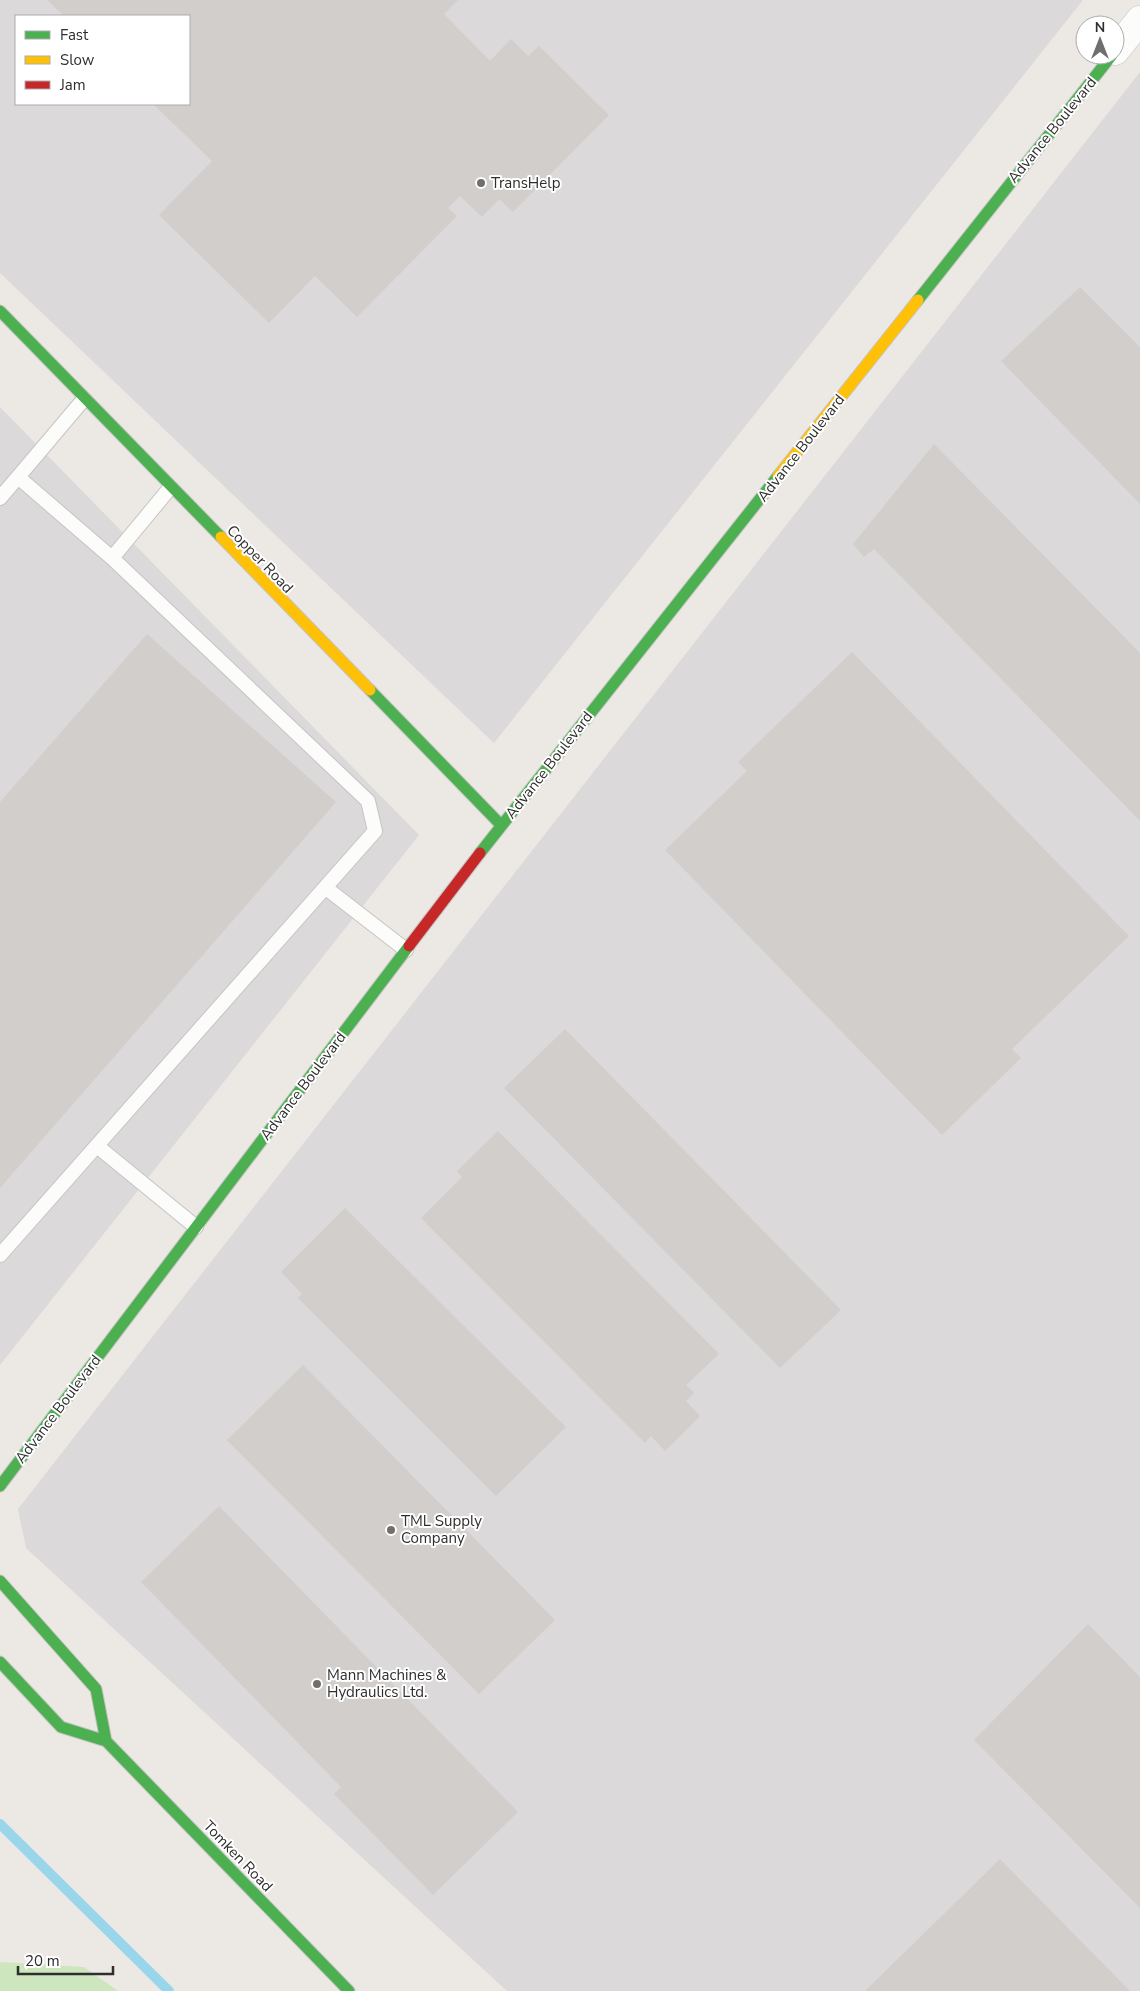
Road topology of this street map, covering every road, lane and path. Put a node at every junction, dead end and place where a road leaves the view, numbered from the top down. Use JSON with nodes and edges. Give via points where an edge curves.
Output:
{"nodes":[{"id":1,"x":1140,"y":20,"type":"edge"},
{"id":2,"x":1125,"y":39,"type":"edge"},
{"id":3,"x":1104,"y":65,"type":"edge"},
{"id":4,"x":0,"y":311,"type":"edge"},
{"id":5,"x":84,"y":399,"type":"junction"},
{"id":6,"x":18,"y":477,"type":"junction"},
{"id":7,"x":170,"y":488,"type":"junction"},
{"id":8,"x":0,"y":498,"type":"edge"},
{"id":9,"x":112,"y":558,"type":"junction"},
{"id":10,"x":501,"y":825,"type":"junction"},
{"id":11,"x":326,"y":888,"type":"junction"},
{"id":12,"x":406,"y":950,"type":"junction"},
{"id":13,"x":97,"y":1146,"type":"junction"},
{"id":14,"x":196,"y":1227,"type":"junction"},
{"id":15,"x":0,"y":1255,"type":"edge"},
{"id":16,"x":0,"y":1486,"type":"edge"},
{"id":17,"x":0,"y":1581,"type":"edge"},
{"id":18,"x":0,"y":1662,"type":"edge"},
{"id":19,"x":106,"y":1741,"type":"junction"},
{"id":20,"x":349,"y":1991,"type":"edge"}],
"edges":[{"from":1,"to":2,"type":"street"},
{"from":3,"to":10,"type":"street","name":"Advance Boulevard"},
{"from":4,"to":5,"type":"street","name":"Copper Road"},
{"from":5,"to":6,"type":"lane"},
{"from":5,"to":7,"type":"street","name":"Copper Road"},
{"from":6,"to":8,"type":"lane"},
{"from":6,"to":9,"type":"lane"},
{"from":7,"to":9,"type":"lane"},
{"from":7,"to":10,"type":"street","name":"Copper Road"},
{"from":9,"to":11,"type":"lane","via":[[368,801],[374,831]]},
{"from":10,"to":12,"type":"street","name":"Advance Boulevard"},
{"from":11,"to":12,"type":"lane"},
{"from":11,"to":13,"type":"lane"},
{"from":12,"to":14,"type":"street","name":"Advance Boulevard"},
{"from":13,"to":14,"type":"lane"},
{"from":13,"to":15,"type":"lane"},
{"from":14,"to":16,"type":"street","name":"Advance Boulevard"},
{"from":17,"to":19,"type":"street","via":[[96,1689]]},
{"from":18,"to":19,"type":"street","name":"Tomken Road","via":[[60,1727]]},
{"from":19,"to":20,"type":"street","name":"Tomken Road"}]}
